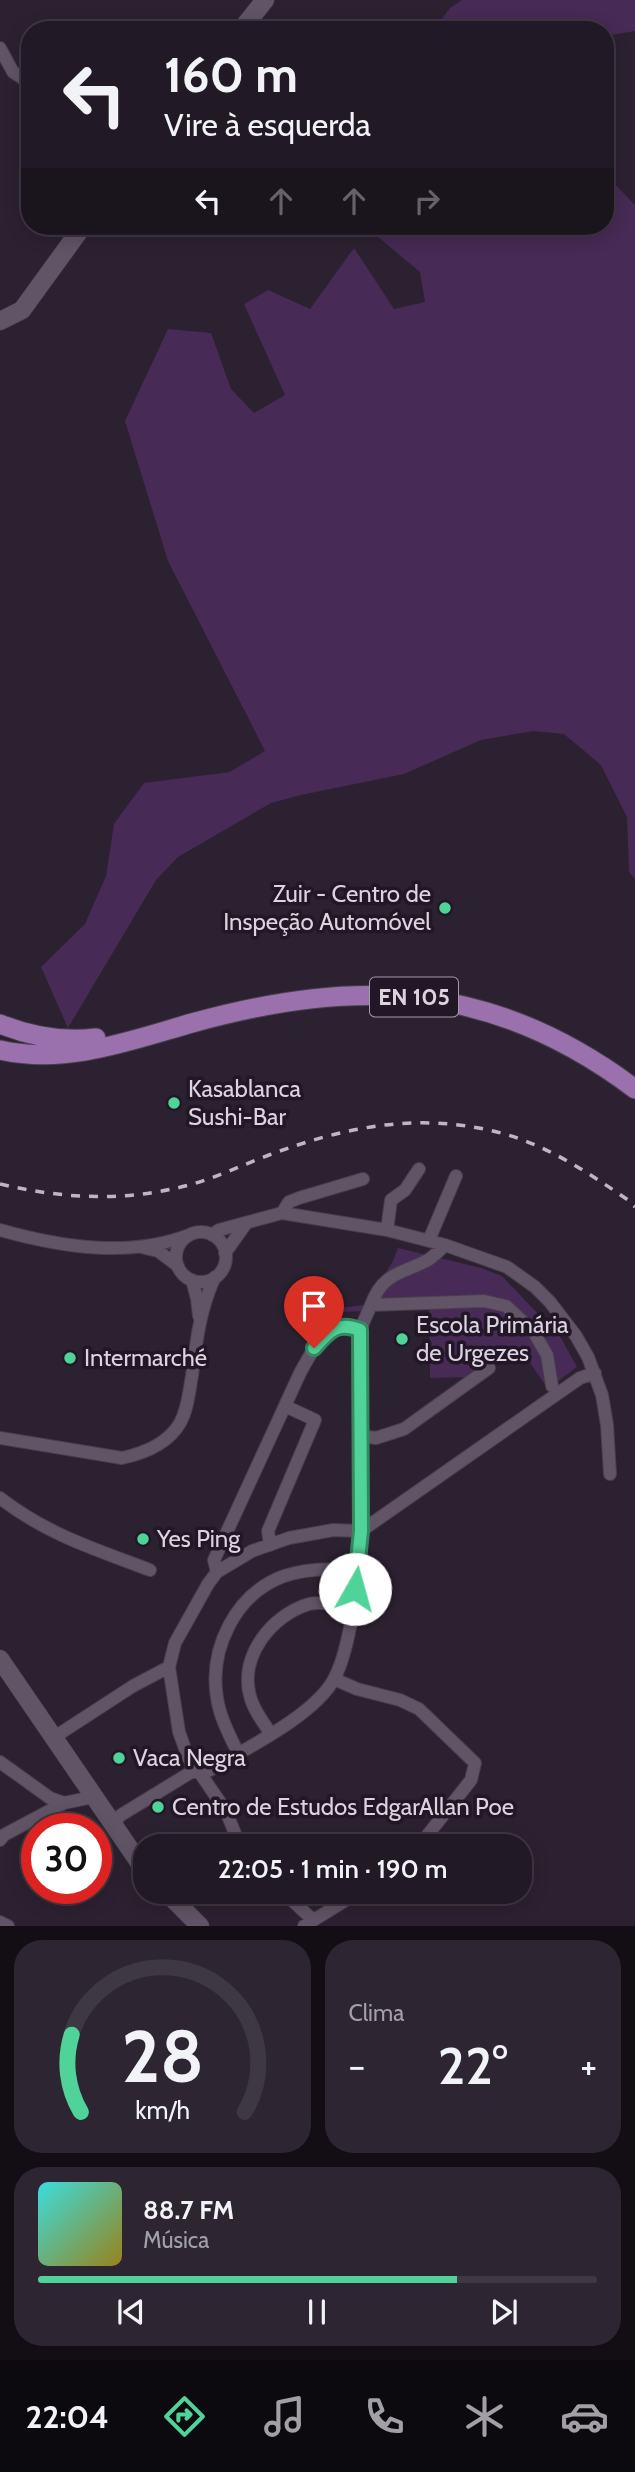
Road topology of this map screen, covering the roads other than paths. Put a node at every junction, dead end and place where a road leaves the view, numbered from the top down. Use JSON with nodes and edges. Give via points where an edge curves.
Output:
{"nodes":[{"id":1,"x":265,"y":0,"type":"edge"},
{"id":2,"x":248,"y":21,"type":"edge"},
{"id":3,"x":0,"y":48,"type":"edge"},
{"id":4,"x":21,"y":77,"type":"edge"},
{"id":5,"x":76,"y":235,"type":"edge"},
{"id":6,"x":0,"y":321,"type":"edge"},
{"id":7,"x":0,"y":1024,"type":"edge"},
{"id":8,"x":174,"y":1028,"type":"junction"},
{"id":9,"x":0,"y":1050,"type":"edge"},
{"id":10,"x":635,"y":1089,"type":"edge"},
{"id":11,"x":419,"y":1170,"type":"dead end"},
{"id":12,"x":456,"y":1176,"type":"dead end"},
{"id":13,"x":363,"y":1179,"type":"dead end"},
{"id":14,"x":282,"y":1213,"type":"junction"},
{"id":15,"x":245,"y":1225,"type":"junction"},
{"id":16,"x":0,"y":1230,"type":"edge"},
{"id":17,"x":387,"y":1230,"type":"junction"},
{"id":18,"x":189,"y":1235,"type":"junction"},
{"id":19,"x":212,"y":1235,"type":"junction"},
{"id":20,"x":429,"y":1240,"type":"junction"},
{"id":21,"x":445,"y":1245,"type":"junction"},
{"id":22,"x":145,"y":1248,"type":"junction"},
{"id":23,"x":225,"y":1253,"type":"junction"},
{"id":24,"x":178,"y":1266,"type":"junction"},
{"id":25,"x":215,"y":1277,"type":"junction"},
{"id":26,"x":192,"y":1280,"type":"junction"},
{"id":27,"x":371,"y":1305,"type":"junction"},
{"id":28,"x":199,"y":1324,"type":"junction"},
{"id":29,"x":360,"y":1330,"type":"junction"},
{"id":30,"x":489,"y":1368,"type":"dead end"},
{"id":31,"x":595,"y":1373,"type":"junction"},
{"id":32,"x":552,"y":1386,"type":"dead end"},
{"id":33,"x":285,"y":1406,"type":"junction"},
{"id":34,"x":361,"y":1436,"type":"junction"},
{"id":35,"x":0,"y":1438,"type":"edge"},
{"id":36,"x":610,"y":1474,"type":"dead end"},
{"id":37,"x":0,"y":1498,"type":"edge"},
{"id":38,"x":361,"y":1531,"type":"junction"},
{"id":39,"x":270,"y":1545,"type":"junction"},
{"id":40,"x":150,"y":1570,"type":"dead end"},
{"id":41,"x":358,"y":1571,"type":"junction"},
{"id":42,"x":217,"y":1572,"type":"junction"},
{"id":43,"x":352,"y":1607,"type":"junction"},
{"id":44,"x":0,"y":1659,"type":"edge"},
{"id":45,"x":169,"y":1667,"type":"junction"},
{"id":46,"x":334,"y":1679,"type":"junction"},
{"id":47,"x":271,"y":1734,"type":"junction"},
{"id":48,"x":53,"y":1738,"type":"junction"},
{"id":49,"x":239,"y":1753,"type":"junction"},
{"id":50,"x":0,"y":1762,"type":"edge"},
{"id":51,"x":196,"y":1772,"type":"junction"},
{"id":52,"x":93,"y":1797,"type":"junction"},
{"id":53,"x":64,"y":1803,"type":"junction"},
{"id":54,"x":104,"y":1813,"type":"edge"},
{"id":55,"x":112,"y":1824,"type":"joint"},
{"id":56,"x":235,"y":1834,"type":"edge"},
{"id":57,"x":428,"y":1834,"type":"edge"},
{"id":58,"x":0,"y":1840,"type":"edge"},
{"id":59,"x":133,"y":1854,"type":"edge"},
{"id":60,"x":177,"y":1904,"type":"edge"},
{"id":61,"x":293,"y":1904,"type":"edge"},
{"id":62,"x":339,"y":1904,"type":"edge"},
{"id":63,"x":0,"y":1922,"type":"edge"},
{"id":64,"x":308,"y":1923,"type":"edge"},
{"id":65,"x":196,"y":1925,"type":"edge"},
{"id":66,"x":8,"y":1926,"type":"edge"}],
"edges":[{"from":1,"to":2,"type":"main road"},
{"from":3,"to":4,"type":"street"},
{"from":5,"to":6,"type":"main road","via":[[22,310]]},
{"from":7,"to":8,"type":"main road","number":"EN 105","via":[[38,1037],[69,1040]]},
{"from":8,"to":9,"type":"main road","number":"EN 105","via":[[71,1054],[33,1056]]},
{"from":8,"to":10,"type":"main road","number":"EN 105","via":[[255,1009],[350,995],[449,1001],[543,1033]]},
{"from":11,"to":17,"type":"street","via":[[391,1200]]},
{"from":12,"to":20,"type":"street"},
{"from":13,"to":14,"type":"street","via":[[289,1202]]},
{"from":14,"to":15,"type":"street"},
{"from":14,"to":17,"type":"street"},
{"from":15,"to":19,"type":"street"},
{"from":15,"to":23,"type":"street"},
{"from":16,"to":22,"type":"street","via":[[62,1244]]},
{"from":17,"to":20,"type":"street"},
{"from":18,"to":19,"type":"street"},
{"from":18,"to":22,"type":"street"},
{"from":18,"to":24,"type":"street","via":[[178,1247]]},
{"from":19,"to":23,"type":"street"},
{"from":20,"to":21,"type":"street"},
{"from":21,"to":27,"type":"street","via":[[429,1259],[394,1273]]},
{"from":21,"to":31,"type":"street","via":[[507,1267],[535,1287],[576,1336]]},
{"from":22,"to":24,"type":"street","via":[[158,1251]]},
{"from":23,"to":25,"type":"street","via":[[224,1266]]},
{"from":24,"to":26,"type":"street"},
{"from":25,"to":26,"type":"street"},
{"from":25,"to":28,"type":"street"},
{"from":26,"to":28,"type":"street"},
{"from":27,"to":29,"type":"street"},
{"from":27,"to":32,"type":"street","via":[[484,1301],[506,1306],[533,1331],[547,1355]]},
{"from":28,"to":35,"type":"street","via":[[185,1413],[171,1435],[156,1446],[122,1458]]},
{"from":29,"to":33,"type":"street","via":[[346,1325],[329,1331],[314,1348]]},
{"from":29,"to":34,"type":"street"},
{"from":30,"to":34,"type":"street","via":[[404,1429],[382,1437]]},
{"from":31,"to":36,"type":"street","via":[[607,1425]]},
{"from":31,"to":38,"type":"street","via":[[580,1378]]},
{"from":33,"to":39,"type":"street","via":[[315,1420],[268,1531]]},
{"from":33,"to":42,"type":"street","via":[[214,1560]]},
{"from":34,"to":38,"type":"street"},
{"from":37,"to":40,"type":"street","via":[[56,1534]]},
{"from":38,"to":39,"type":"street","via":[[333,1530]]},
{"from":38,"to":41,"type":"street"},
{"from":39,"to":42,"type":"street"},
{"from":41,"to":43,"type":"street"},
{"from":41,"to":49,"type":"street","via":[[313,1570],[283,1577],[242,1606],[222,1640],[216,1672],[217,1701]]},
{"from":42,"to":45,"type":"street","via":[[175,1643]]},
{"from":43,"to":46,"type":"street"},
{"from":43,"to":47,"type":"street","via":[[311,1603],[284,1616],[267,1631],[251,1660],[249,1694]]},
{"from":44,"to":48,"type":"main road"},
{"from":45,"to":48,"type":"street"},
{"from":45,"to":51,"type":"street","via":[[179,1732]]},
{"from":46,"to":47,"type":"street","via":[[319,1698]]},
{"from":46,"to":57,"type":"street","via":[[419,1709],[475,1763],[471,1780]]},
{"from":47,"to":49,"type":"street"},
{"from":48,"to":52,"type":"main road"},
{"from":49,"to":51,"type":"street"},
{"from":50,"to":53,"type":"street"},
{"from":51,"to":55,"type":"street"},
{"from":51,"to":56,"type":"street","via":[[226,1811]]},
{"from":52,"to":53,"type":"street"},
{"from":52,"to":54,"type":"main road"},
{"from":53,"to":58,"type":"street"},
{"from":55,"to":59,"type":"main road"},
{"from":60,"to":65,"type":"main road"},
{"from":61,"to":64,"type":"street"},
{"from":62,"to":64,"type":"street"},
{"from":63,"to":66,"type":"street"}]}
